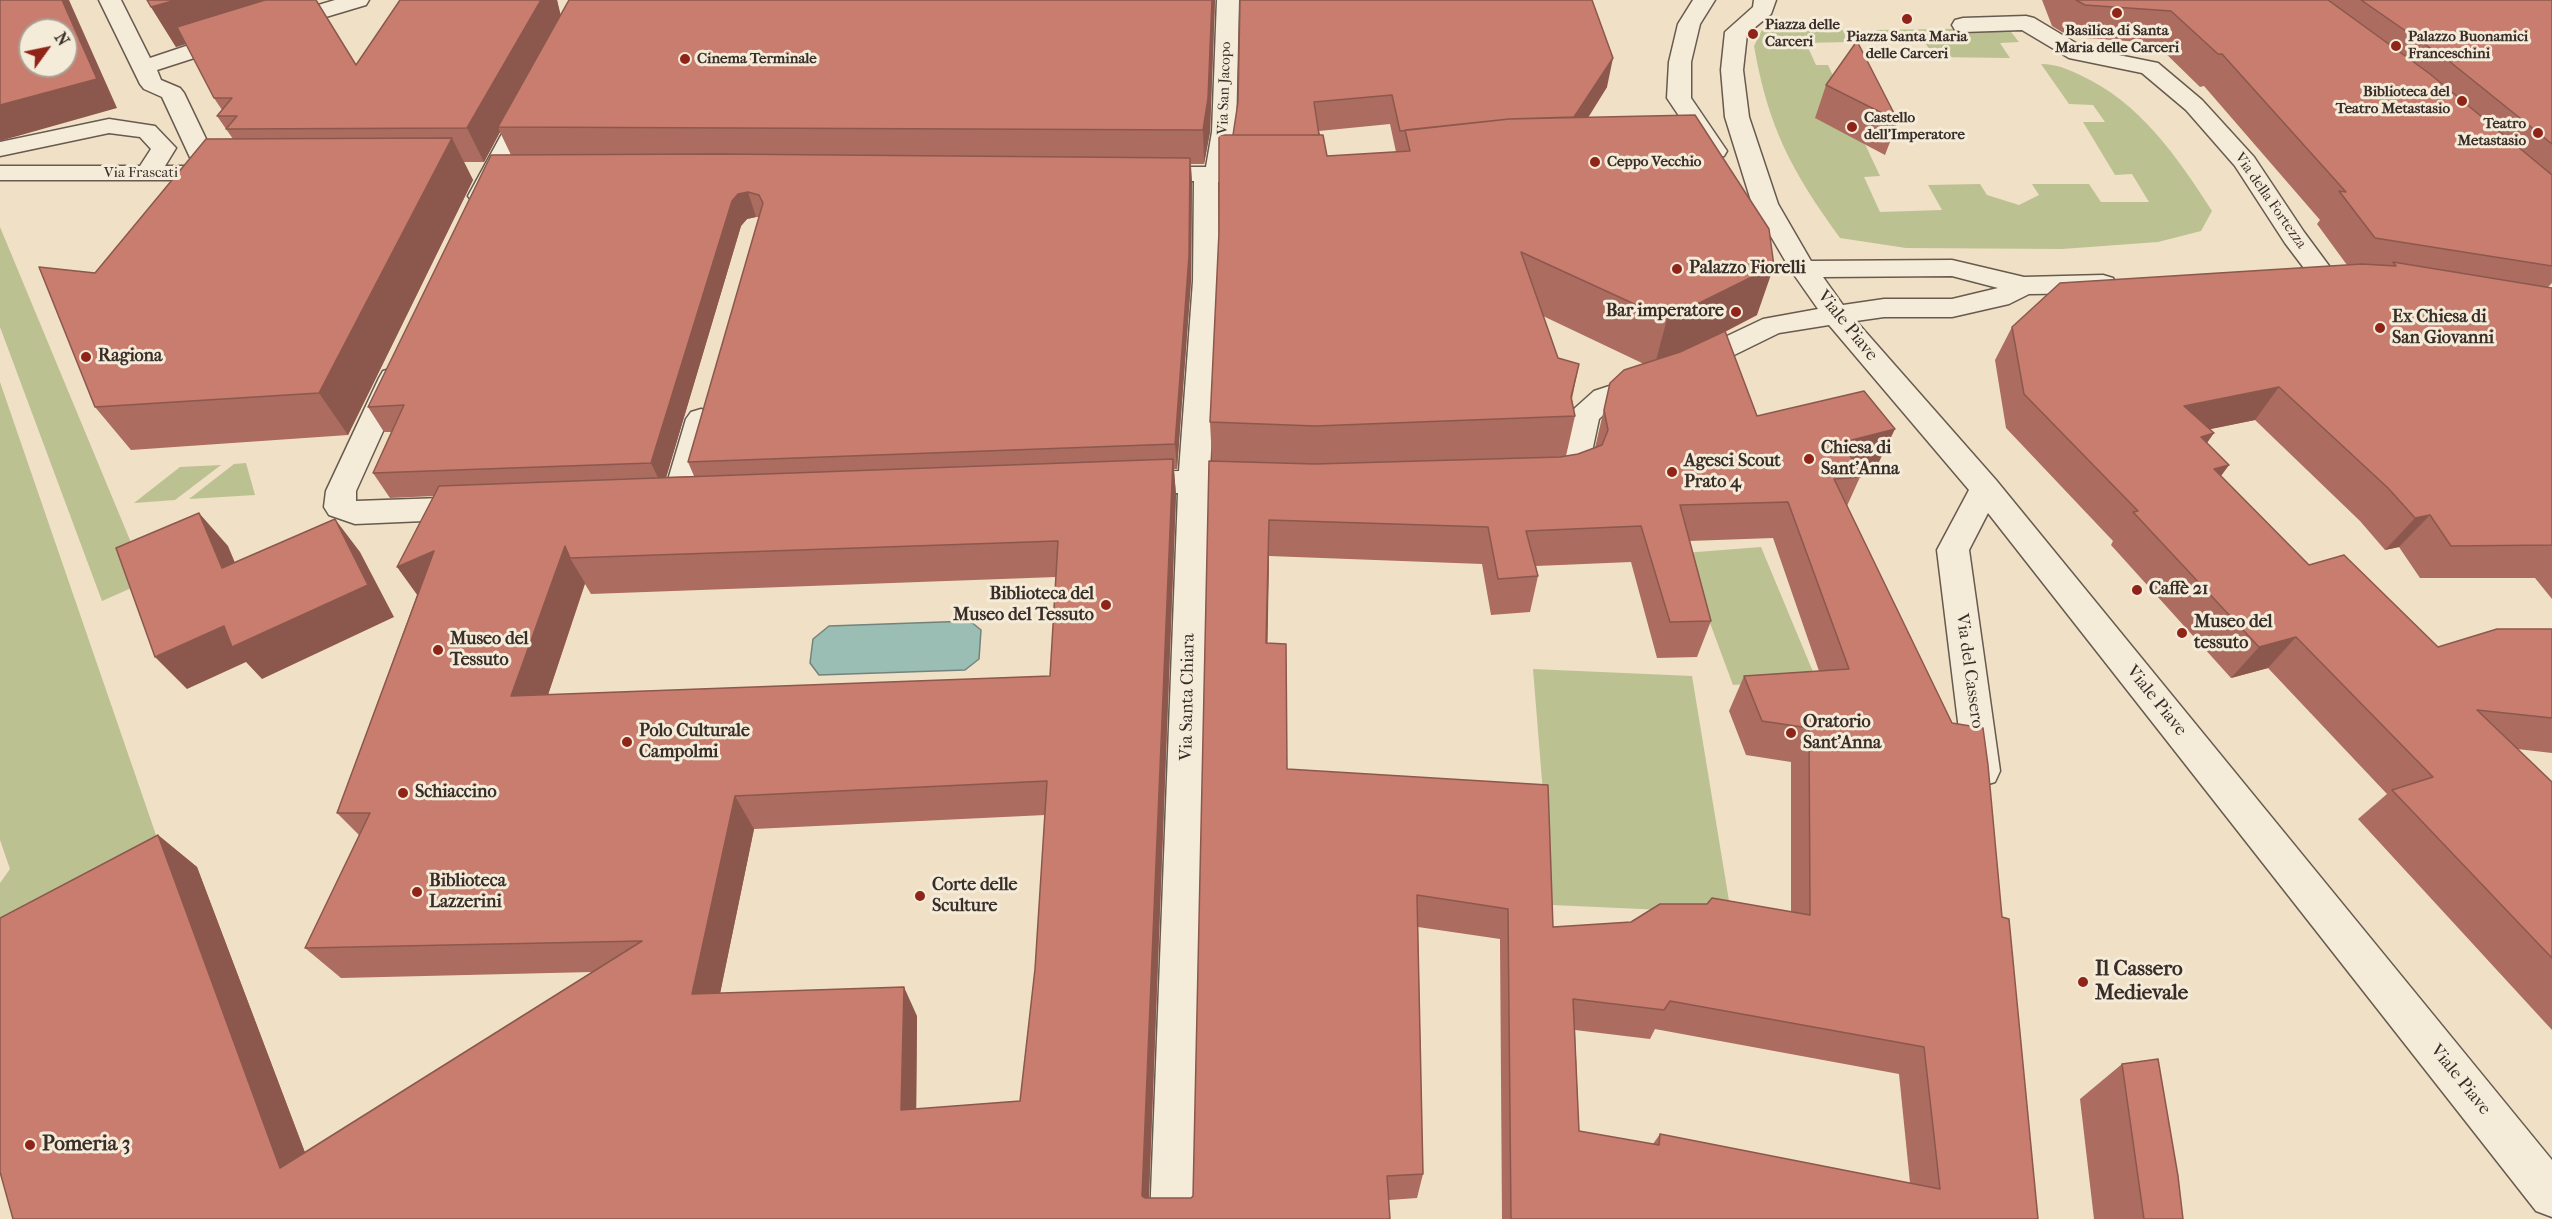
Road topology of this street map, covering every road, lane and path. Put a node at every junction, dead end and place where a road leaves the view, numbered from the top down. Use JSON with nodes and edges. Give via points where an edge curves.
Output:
{"nodes":[{"id":1,"x":110,"y":0,"type":"edge"},
{"id":2,"x":358,"y":0,"type":"edge"},
{"id":3,"x":1228,"y":0,"type":"edge"},
{"id":4,"x":1765,"y":0,"type":"edge"},
{"id":5,"x":2019,"y":0,"type":"edge"},
{"id":6,"x":1702,"y":3,"type":"edge"},
{"id":7,"x":311,"y":6,"type":"edge"},
{"id":8,"x":2026,"y":24,"type":"junction"},
{"id":9,"x":1963,"y":25,"type":"dead end"},
{"id":10,"x":1736,"y":32,"type":"junction"},
{"id":11,"x":541,"y":83,"type":"edge"},
{"id":12,"x":141,"y":90,"type":"junction"},
{"id":13,"x":109,"y":126,"type":"junction"},
{"id":14,"x":0,"y":149,"type":"edge"},
{"id":15,"x":1691,"y":154,"type":"edge"},
{"id":16,"x":1727,"y":169,"type":"junction"},
{"id":17,"x":482,"y":172,"type":"junction"},
{"id":18,"x":524,"y":172,"type":"edge"},
{"id":19,"x":0,"y":173,"type":"edge"},
{"id":20,"x":148,"y":173,"type":"junction"},
{"id":21,"x":210,"y":173,"type":"junction"},
{"id":22,"x":245,"y":173,"type":"edge"},
{"id":23,"x":1124,"y":174,"type":"edge"},
{"id":24,"x":1290,"y":174,"type":"edge"},
{"id":25,"x":1212,"y":175,"type":"junction"},
{"id":26,"x":1765,"y":204,"type":"junction"},
{"id":27,"x":473,"y":214,"type":"edge"},
{"id":28,"x":1803,"y":269,"type":"junction"},
{"id":29,"x":2290,"y":279,"type":"edge"},
{"id":30,"x":2128,"y":284,"type":"edge"},
{"id":31,"x":2024,"y":286,"type":"junction"},
{"id":32,"x":1837,"y":317,"type":"junction"},
{"id":33,"x":405,"y":353,"type":"edge"},
{"id":34,"x":707,"y":398,"type":"edge"},
{"id":35,"x":1194,"y":482,"type":"junction"},
{"id":36,"x":1528,"y":482,"type":"edge"},
{"id":37,"x":1099,"y":484,"type":"edge"},
{"id":38,"x":1282,"y":486,"type":"edge"},
{"id":39,"x":1985,"y":488,"type":"junction"},
{"id":40,"x":678,"y":500,"type":"edge"},
{"id":41,"x":494,"y":507,"type":"edge"},
{"id":42,"x":1987,"y":808,"type":"edge"},
{"id":43,"x":2552,"y":1195,"type":"edge"},
{"id":44,"x":1172,"y":1219,"type":"edge"}],
"edges":[{"from":1,"to":12,"type":"street"},
{"from":2,"to":7,"type":"street"},
{"from":3,"to":25,"type":"street","name":"Via San Jacopo","via":[[1224,132]]},
{"from":4,"to":10,"type":"street","via":[[1763,9]]},
{"from":5,"to":8,"type":"street"},
{"from":6,"to":10,"type":"street","name":"Viale Piave"},
{"from":6,"to":16,"type":"street","name":"Viale Piave","via":[[1689,24],[1680,62],[1679,98]]},
{"from":7,"to":12,"type":"street"},
{"from":8,"to":9,"type":"street"},
{"from":8,"to":29,"type":"street","name":"Via della Fortezza","via":[[2077,53],[2150,68],[2194,105],[2245,162],[2294,237],[2336,280]]},
{"from":10,"to":26,"type":"street","name":"Viale Piave","via":[[1732,70],[1737,117]]},
{"from":11,"to":17,"type":"street"},
{"from":12,"to":13,"type":"street"},
{"from":12,"to":21,"type":"street","via":[[172,93]]},
{"from":13,"to":14,"type":"street"},
{"from":13,"to":20,"type":"street","via":[[147,130],[164,148]]},
{"from":15,"to":16,"type":"street"},
{"from":16,"to":26,"type":"street","name":"Viale Piave"},
{"from":17,"to":18,"type":"street"},
{"from":17,"to":27,"type":"street"},
{"from":19,"to":20,"type":"street","name":"Via Frascati"},
{"from":20,"to":21,"type":"street","name":"Via Frascati"},
{"from":21,"to":22,"type":"street","name":"Via Frascati"},
{"from":23,"to":25,"type":"street"},
{"from":24,"to":25,"type":"street"},
{"from":25,"to":35,"type":"street","name":"Via Santa Chiara"},
{"from":26,"to":28,"type":"street","name":"Viale Piave"},
{"from":28,"to":31,"type":"street","via":[[1952,268]]},
{"from":28,"to":32,"type":"street","name":"Viale Piave"},
{"from":30,"to":31,"type":"street"},
{"from":31,"to":32,"type":"street","via":[[1999,298],[1952,308],[1884,308]]},
{"from":32,"to":36,"type":"street","via":[[1773,325],[1659,380],[1604,398],[1585,415],[1578,447],[1580,473],[1569,478]]},
{"from":32,"to":39,"type":"street","name":"Viale Piave"},
{"from":33,"to":41,"type":"street","via":[[345,481],[340,507],[355,513]]},
{"from":34,"to":40,"type":"street"},
{"from":35,"to":37,"type":"street"},
{"from":35,"to":38,"type":"street"},
{"from":35,"to":44,"type":"street","name":"Via Santa Chiara"},
{"from":39,"to":42,"type":"street","name":"Via del Cassero","via":[[1953,550]]},
{"from":39,"to":43,"type":"street","name":"Viale Piave"}]}
